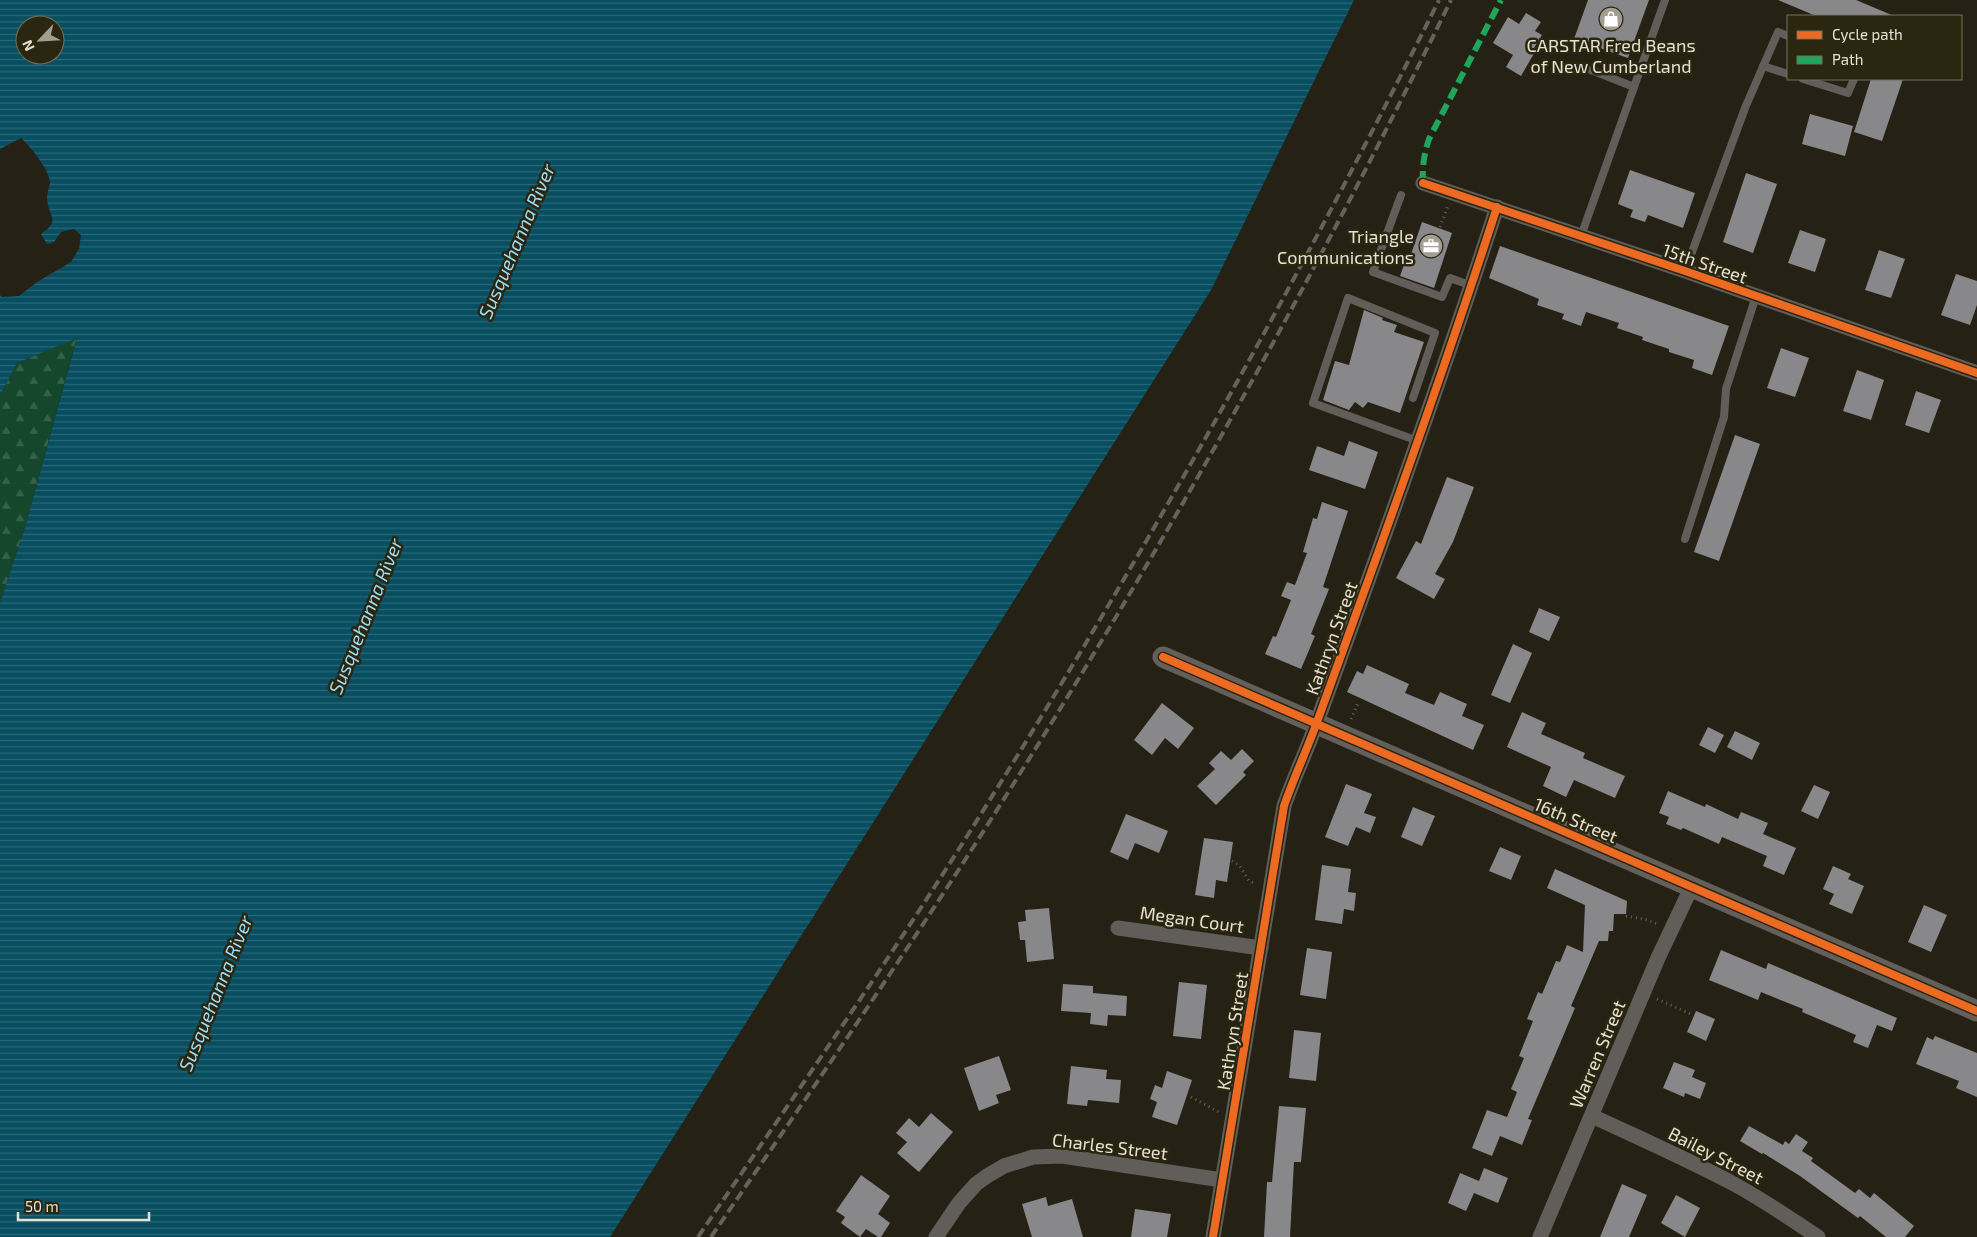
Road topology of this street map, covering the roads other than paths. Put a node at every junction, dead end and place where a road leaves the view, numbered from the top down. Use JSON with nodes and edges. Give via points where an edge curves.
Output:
{"nodes":[{"id":1,"x":1665,"y":0,"type":"edge"},
{"id":2,"x":1787,"y":36,"type":"edge"},
{"id":3,"x":1764,"y":66,"type":"junction"},
{"id":4,"x":1591,"y":70,"type":"dead end"},
{"id":5,"x":1787,"y":74,"type":"edge"},
{"id":6,"x":1807,"y":80,"type":"edge"},
{"id":7,"x":1854,"y":80,"type":"edge"},
{"id":8,"x":1634,"y":87,"type":"junction"},
{"id":9,"x":1423,"y":183,"type":"dead end"},
{"id":10,"x":1401,"y":195,"type":"dead end"},
{"id":11,"x":1497,"y":207,"type":"junction"},
{"id":12,"x":1581,"y":236,"type":"junction"},
{"id":13,"x":1685,"y":271,"type":"junction"},
{"id":14,"x":1472,"y":286,"type":"junction"},
{"id":15,"x":1756,"y":296,"type":"junction"},
{"id":16,"x":1977,"y":373,"type":"edge"},
{"id":17,"x":1413,"y":398,"type":"dead end"},
{"id":18,"x":1418,"y":441,"type":"junction"},
{"id":19,"x":1685,"y":539,"type":"dead end"},
{"id":20,"x":1163,"y":657,"type":"dead end"},
{"id":21,"x":1316,"y":724,"type":"junction"},
{"id":22,"x":1692,"y":886,"type":"junction"},
{"id":23,"x":1118,"y":928,"type":"dead end"},
{"id":24,"x":1261,"y":948,"type":"junction"},
{"id":25,"x":1977,"y":1011,"type":"edge"},
{"id":26,"x":1592,"y":1116,"type":"junction"},
{"id":27,"x":1222,"y":1180,"type":"junction"},
{"id":28,"x":936,"y":1237,"type":"edge"},
{"id":29,"x":1214,"y":1237,"type":"edge"},
{"id":30,"x":1540,"y":1237,"type":"edge"},
{"id":31,"x":1818,"y":1237,"type":"edge"}],
"edges":[{"from":1,"to":8,"type":"lane"},
{"from":2,"to":3,"type":"lane","via":[[1778,32]]},
{"from":3,"to":5,"type":"lane"},
{"from":3,"to":13,"type":"lane","via":[[1745,108]]},
{"from":4,"to":8,"type":"lane"},
{"from":6,"to":7,"type":"lane","via":[[1848,93]]},
{"from":8,"to":12,"type":"lane"},
{"from":9,"to":11,"type":"street","name":"15th Street"},
{"from":10,"to":14,"type":"lane","via":[[1373,272],[1442,297],[1450,278]]},
{"from":11,"to":12,"type":"street","name":"15th Street"},
{"from":11,"to":14,"type":"street","name":"Kathryn Street"},
{"from":12,"to":13,"type":"street","name":"15th Street"},
{"from":13,"to":15,"type":"street","name":"15th Street"},
{"from":14,"to":18,"type":"street","name":"Kathryn Street"},
{"from":15,"to":16,"type":"street","name":"15th Street"},
{"from":15,"to":19,"type":"lane","via":[[1726,389],[1724,417]]},
{"from":17,"to":18,"type":"lane","via":[[1435,332],[1348,298],[1313,403]]},
{"from":18,"to":21,"type":"street","name":"Kathryn Street"},
{"from":20,"to":21,"type":"street","name":"16th Street"},
{"from":21,"to":22,"type":"street","name":"16th Street"},
{"from":21,"to":24,"type":"street","name":"Kathryn Street","via":[[1284,806]]},
{"from":22,"to":25,"type":"street","name":"16th Street"},
{"from":22,"to":26,"type":"street","name":"Warren Street"},
{"from":23,"to":24,"type":"street","name":"Megan Court"},
{"from":24,"to":27,"type":"street","name":"Kathryn Street"},
{"from":26,"to":30,"type":"street","name":"Warren Street"},
{"from":26,"to":31,"type":"street","name":"Bailey Street","via":[[1734,1184]]},
{"from":27,"to":28,"type":"street","name":"Charles Street","via":[[1062,1156],[1033,1157],[1004,1166],[976,1184]]},
{"from":27,"to":29,"type":"street","name":"Kathryn Street"}]}
